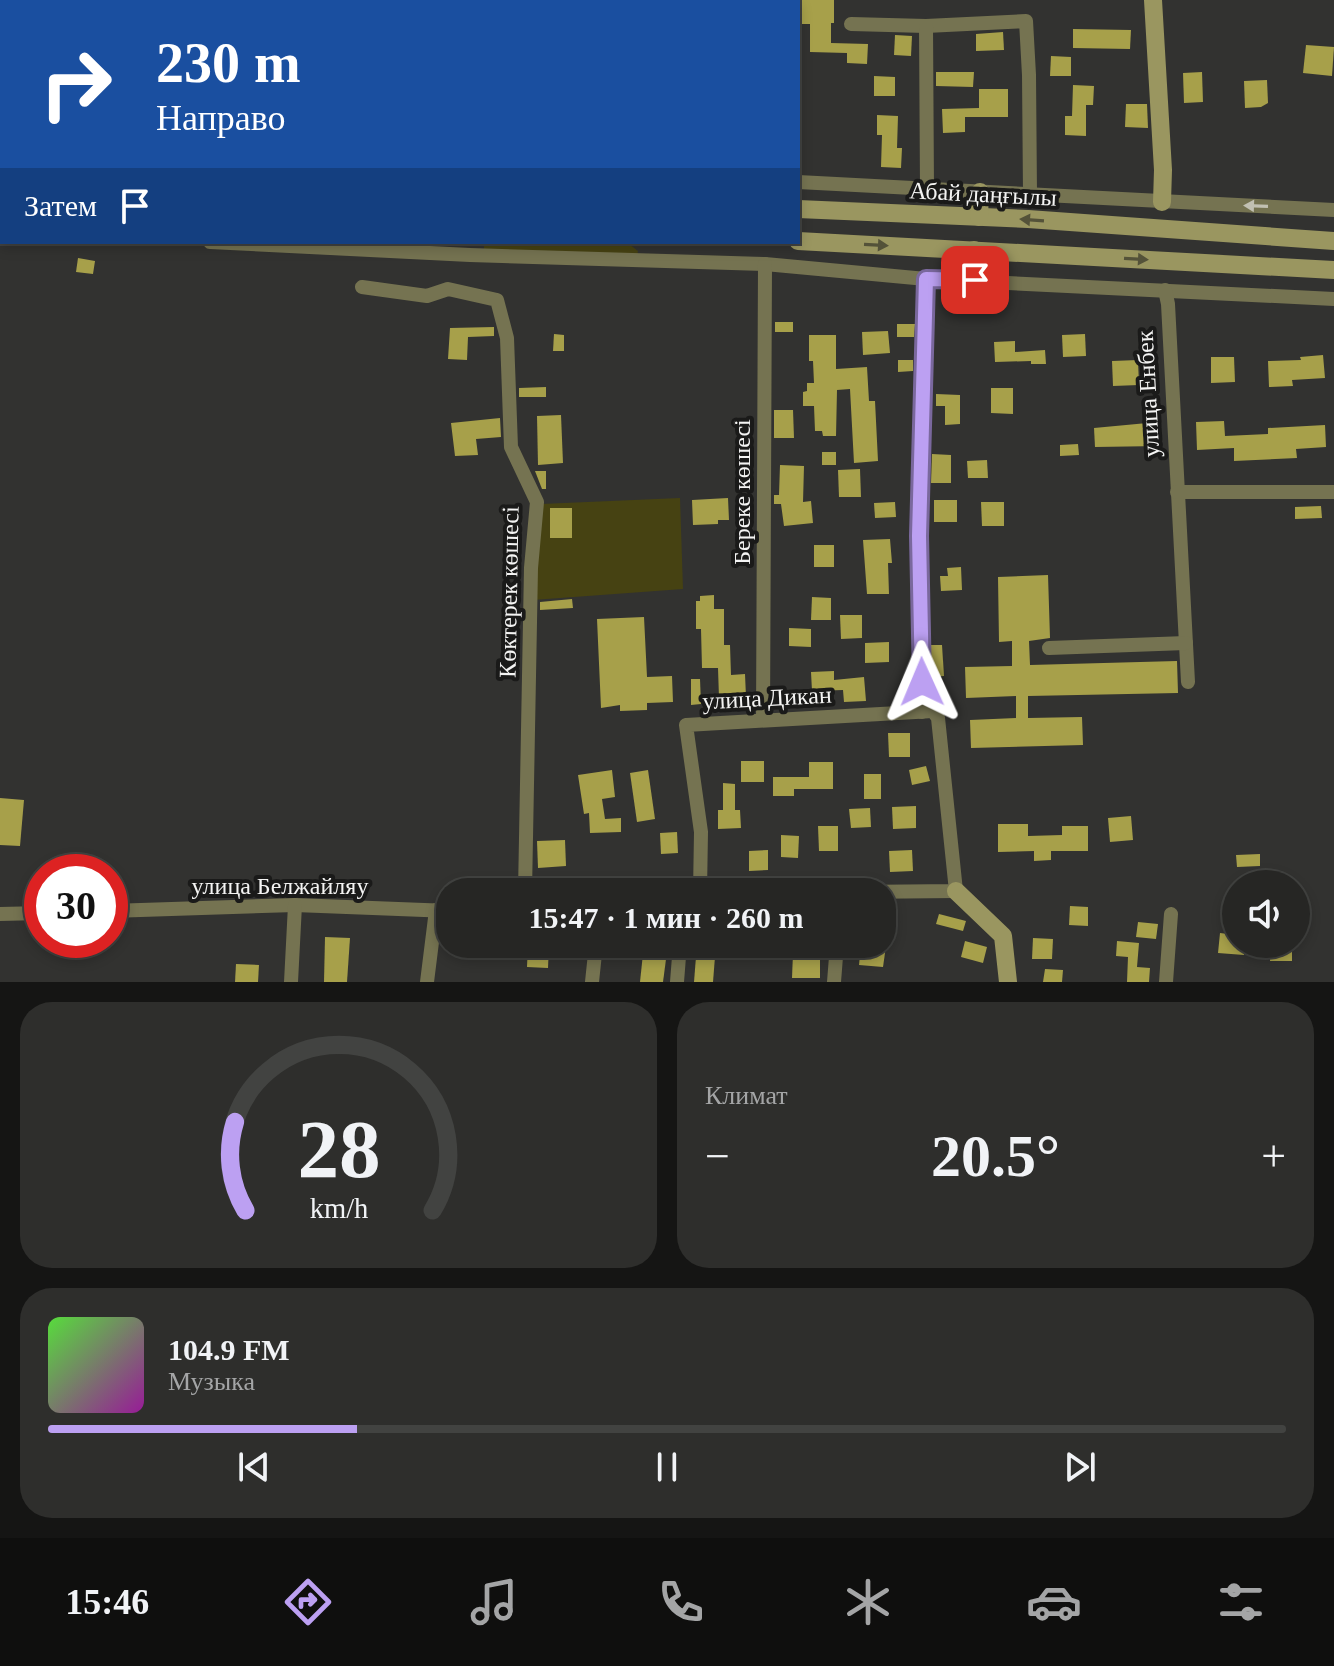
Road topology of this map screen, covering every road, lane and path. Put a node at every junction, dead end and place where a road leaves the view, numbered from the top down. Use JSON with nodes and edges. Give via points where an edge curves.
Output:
{"nodes":[{"id":1,"x":1153,"y":0,"type":"edge"},
{"id":2,"x":851,"y":24,"type":"dead end"},
{"id":3,"x":926,"y":26,"type":"junction"},
{"id":4,"x":800,"y":182,"type":"edge"},
{"id":5,"x":927,"y":189,"type":"junction"},
{"id":6,"x":980,"y":192,"type":"junction"},
{"id":7,"x":1030,"y":194,"type":"junction"},
{"id":8,"x":1162,"y":202,"type":"junction"},
{"id":9,"x":800,"y":209,"type":"edge"},
{"id":10,"x":1334,"y":210,"type":"edge"},
{"id":11,"x":979,"y":217,"type":"junction"},
{"id":12,"x":800,"y":241,"type":"edge"},
{"id":13,"x":1334,"y":241,"type":"edge"},
{"id":14,"x":251,"y":244,"type":"edge"},
{"id":15,"x":974,"y":250,"type":"junction"},
{"id":16,"x":765,"y":264,"type":"junction"},
{"id":17,"x":1334,"y":270,"type":"edge"},
{"id":18,"x":926,"y":279,"type":"junction"},
{"id":19,"x":975,"y":280,"type":"junction"},
{"id":20,"x":362,"y":287,"type":"dead end"},
{"id":21,"x":1165,"y":290,"type":"junction"},
{"id":22,"x":1334,"y":299,"type":"edge"},
{"id":23,"x":1333,"y":492,"type":"edge"},
{"id":24,"x":1177,"y":493,"type":"junction"},
{"id":25,"x":1186,"y":643,"type":"junction"},
{"id":26,"x":1049,"y":648,"type":"dead end"},
{"id":27,"x":1188,"y":682,"type":"dead end"},
{"id":28,"x":922,"y":712,"type":"junction"},
{"id":29,"x":763,"y":720,"type":"junction"},
{"id":30,"x":525,"y":878,"type":"edge"},
{"id":31,"x":700,"y":878,"type":"edge"},
{"id":32,"x":956,"y":891,"type":"junction"},
{"id":33,"x":896,"y":892,"type":"edge"},
{"id":34,"x":295,"y":905,"type":"junction"},
{"id":35,"x":128,"y":910,"type":"edge"},
{"id":36,"x":436,"y":911,"type":"edge"},
{"id":37,"x":24,"y":913,"type":"edge"},
{"id":38,"x":0,"y":914,"type":"edge"},
{"id":39,"x":1171,"y":914,"type":"dead end"},
{"id":40,"x":436,"y":942,"type":"edge"},
{"id":41,"x":595,"y":958,"type":"edge"},
{"id":42,"x":679,"y":958,"type":"edge"},
{"id":43,"x":836,"y":958,"type":"edge"},
{"id":44,"x":291,"y":982,"type":"edge"},
{"id":45,"x":427,"y":982,"type":"edge"},
{"id":46,"x":592,"y":982,"type":"edge"},
{"id":47,"x":677,"y":982,"type":"edge"},
{"id":48,"x":834,"y":982,"type":"edge"},
{"id":49,"x":1008,"y":982,"type":"edge"},
{"id":50,"x":1166,"y":982,"type":"edge"}],
"edges":[{"from":1,"to":8,"type":"main road"},
{"from":2,"to":3,"type":"street"},
{"from":3,"to":5,"type":"street"},
{"from":3,"to":7,"type":"street","via":[[1026,21]]},
{"from":4,"to":5,"type":"street"},
{"from":5,"to":6,"type":"street"},
{"from":6,"to":7,"type":"street"},
{"from":6,"to":11,"type":"main road"},
{"from":7,"to":8,"type":"street"},
{"from":10,"to":8,"type":"street","one_way":true},
{"from":9,"to":11,"type":"main road","name":"Абай даңғылы"},
{"from":13,"to":11,"type":"main road","name":"Абай даңғылы","one_way":true},
{"from":12,"to":15,"type":"main road","one_way":true},
{"from":14,"to":16,"type":"street"},
{"from":15,"to":17,"type":"main road","one_way":true},
{"from":15,"to":19,"type":"main road"},
{"from":16,"to":18,"type":"street"},
{"from":16,"to":29,"type":"street","name":"Береке көшесі"},
{"from":18,"to":19,"type":"street"},
{"from":18,"to":28,"type":"street","via":[[919,536]]},
{"from":19,"to":21,"type":"street"},
{"from":20,"to":30,"type":"street","name":"Көктерек көшесі","via":[[427,296],[448,289],[497,300],[507,338],[511,447],[537,502]]},
{"from":21,"to":22,"type":"street"},
{"from":21,"to":24,"type":"street","name":"улица Енбек"},
{"from":23,"to":24,"type":"street"},
{"from":24,"to":25,"type":"street","name":"улица Енбек"},
{"from":25,"to":26,"type":"street"},
{"from":25,"to":27,"type":"street","name":"улица Енбек"},
{"from":28,"to":29,"type":"street","name":"улица Дикан"},
{"from":28,"to":32,"type":"street","via":[[933,711],[938,718]]},
{"from":29,"to":31,"type":"street","name":"улица Дикан","via":[[686,725],[701,832]]},
{"from":32,"to":33,"type":"street"},
{"from":32,"to":49,"type":"main road","via":[[1003,936]]},
{"from":34,"to":35,"type":"street","name":"улица Белжайляу"},
{"from":34,"to":36,"type":"street","name":"улица Белжайляу"},
{"from":34,"to":44,"type":"street"},
{"from":37,"to":38,"type":"street"},
{"from":39,"to":50,"type":"street"},
{"from":40,"to":45,"type":"street"},
{"from":41,"to":46,"type":"street"},
{"from":42,"to":47,"type":"street"},
{"from":43,"to":48,"type":"street"}]}
